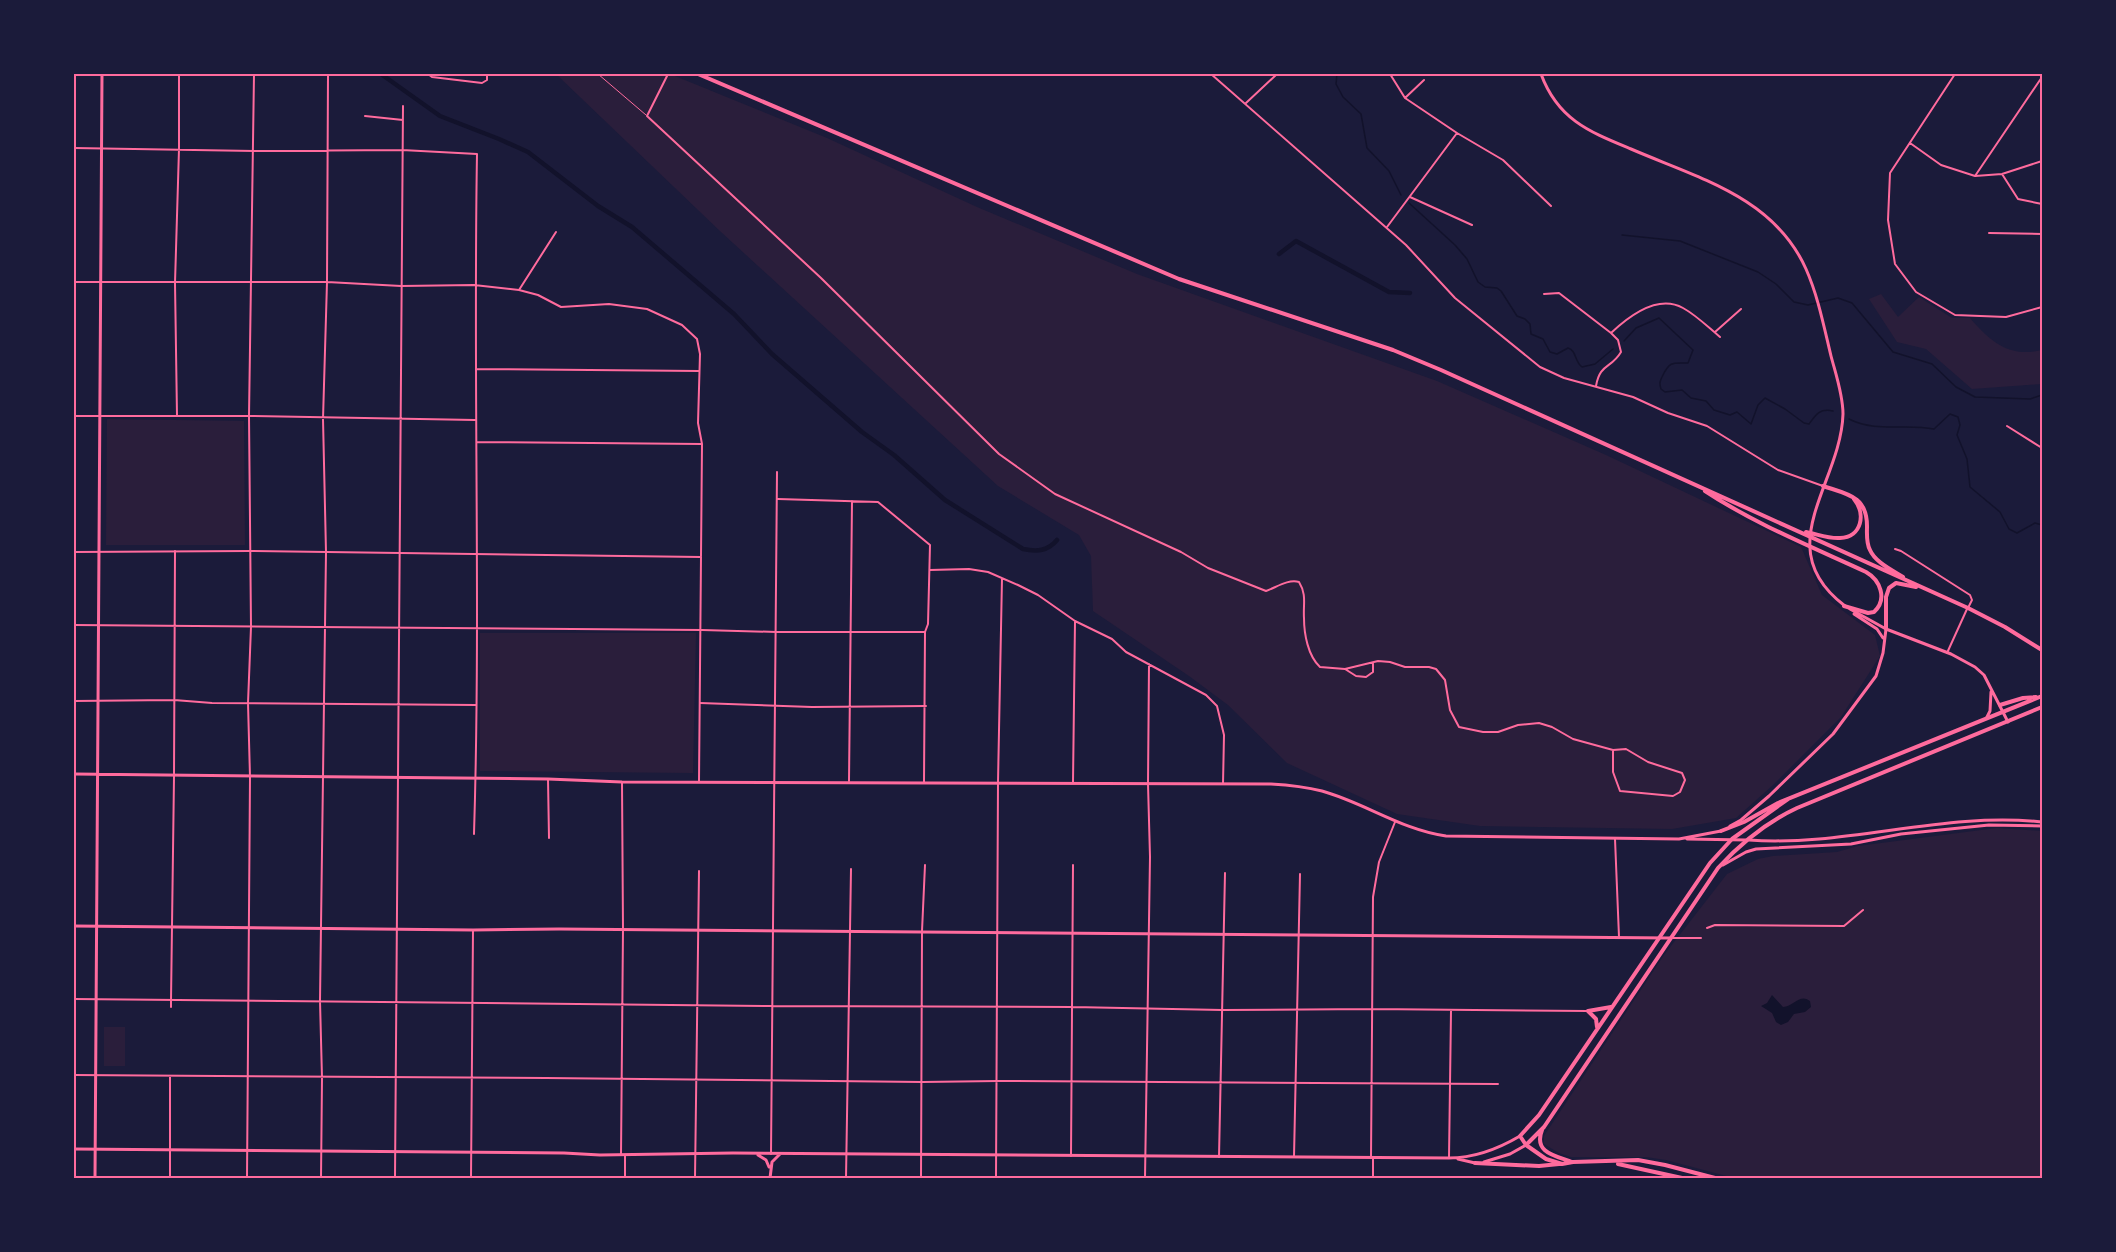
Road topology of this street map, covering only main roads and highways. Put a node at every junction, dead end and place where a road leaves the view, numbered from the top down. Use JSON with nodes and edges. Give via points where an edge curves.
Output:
{"nodes":[{"id":1,"x":102,"y":74,"type":"edge"},
{"id":2,"x":698,"y":74,"type":"edge"},
{"id":3,"x":1541,"y":74,"type":"edge"},
{"id":4,"x":1691,"y":483,"type":"junction"},
{"id":5,"x":1823,"y":486,"type":"junction"},
{"id":6,"x":1852,"y":496,"type":"junction"},
{"id":7,"x":1797,"y":530,"type":"junction"},
{"id":8,"x":1910,"y":582,"type":"junction"},
{"id":9,"x":1926,"y":589,"type":"junction"},
{"id":10,"x":1844,"y":606,"type":"junction"},
{"id":11,"x":1886,"y":628,"type":"junction"},
{"id":12,"x":1884,"y":640,"type":"junction"},
{"id":13,"x":2043,"y":650,"type":"edge"},
{"id":14,"x":1991,"y":690,"type":"junction"},
{"id":15,"x":2041,"y":697,"type":"edge"},
{"id":16,"x":2000,"y":705,"type":"junction"},
{"id":17,"x":2043,"y":706,"type":"edge"},
{"id":18,"x":2003,"y":713,"type":"junction"},
{"id":19,"x":1984,"y":721,"type":"junction"},
{"id":20,"x":2008,"y":722,"type":"junction"},
{"id":21,"x":74,"y":774,"type":"edge"},
{"id":22,"x":98,"y":774,"type":"junction"},
{"id":23,"x":1788,"y":799,"type":"junction"},
{"id":24,"x":2043,"y":824,"type":"edge"},
{"id":25,"x":1721,"y":831,"type":"junction"},
{"id":26,"x":1679,"y":839,"type":"junction"},
{"id":27,"x":1732,"y":839,"type":"junction"},
{"id":28,"x":1746,"y":840,"type":"junction"},
{"id":29,"x":1718,"y":868,"type":"junction"},
{"id":30,"x":74,"y":926,"type":"edge"},
{"id":31,"x":97,"y":926,"type":"junction"},
{"id":32,"x":1658,"y":937,"type":"junction"},
{"id":33,"x":1670,"y":938,"type":"junction"},
{"id":34,"x":1611,"y":1007,"type":"junction"},
{"id":35,"x":1597,"y":1028,"type":"junction"},
{"id":36,"x":1544,"y":1127,"type":"junction"},
{"id":37,"x":1520,"y":1136,"type":"junction"},
{"id":38,"x":1526,"y":1145,"type":"junction"},
{"id":39,"x":74,"y":1149,"type":"edge"},
{"id":40,"x":95,"y":1149,"type":"junction"},
{"id":41,"x":755,"y":1154,"type":"junction"},
{"id":42,"x":780,"y":1154,"type":"junction"},
{"id":43,"x":1456,"y":1158,"type":"junction"},
{"id":44,"x":1573,"y":1162,"type":"junction"},
{"id":45,"x":1608,"y":1162,"type":"junction"},
{"id":46,"x":1475,"y":1163,"type":"junction"},
{"id":47,"x":1562,"y":1164,"type":"junction"},
{"id":48,"x":770,"y":1169,"type":"junction"},
{"id":49,"x":95,"y":1179,"type":"edge"},
{"id":50,"x":770,"y":1179,"type":"edge"},
{"id":51,"x":1682,"y":1179,"type":"edge"},
{"id":52,"x":1715,"y":1179,"type":"edge"}],
"edges":[{"from":1,"to":22,"type":"main road"},
{"from":2,"to":4,"type":"highway","via":[[1179,279],[1432,366]]},
{"from":3,"to":5,"type":"main road","via":[[1572,121],[1725,189],[1758,208],[1783,231],[1799,254],[1819,308],[1843,403],[1839,437]]},
{"from":4,"to":7,"type":"highway"},
{"from":4,"to":10,"type":"highway","via":[[1725,504],[1877,579],[1880,605],[1874,612]]},
{"from":5,"to":6,"type":"highway"},
{"from":5,"to":10,"type":"main road","via":[[1810,526],[1811,560],[1823,585]]},
{"from":6,"to":7,"type":"highway","via":[[1861,522],[1851,535],[1840,538]]},
{"from":6,"to":8,"type":"highway","via":[[1865,508],[1870,551]]},
{"from":7,"to":8,"type":"highway"},
{"from":8,"to":9,"type":"highway"},
{"from":9,"to":11,"type":"highway","via":[[1891,585],[1886,597]]},
{"from":9,"to":13,"type":"highway"},
{"from":10,"to":11,"type":"main road"},
{"from":10,"to":12,"type":"main road","via":[[1877,629]]},
{"from":11,"to":12,"type":"main road"},
{"from":11,"to":14,"type":"main road","via":[[1975,667]]},
{"from":12,"to":25,"type":"main road","via":[[1876,676],[1833,734],[1769,796]]},
{"from":14,"to":16,"type":"main road"},
{"from":14,"to":19,"type":"main road","via":[[1990,711]]},
{"from":15,"to":16,"type":"highway"},
{"from":15,"to":18,"type":"highway"},
{"from":16,"to":18,"type":"main road"},
{"from":17,"to":20,"type":"highway"},
{"from":18,"to":19,"type":"highway"},
{"from":18,"to":20,"type":"main road"},
{"from":19,"to":23,"type":"highway"},
{"from":20,"to":28,"type":"highway","via":[[1787,813]]},
{"from":21,"to":22,"type":"main road"},
{"from":22,"to":26,"type":"main road","via":[[622,782],[1271,784],[1308,788],[1414,829],[1446,836]]},
{"from":22,"to":31,"type":"main road"},
{"from":23,"to":25,"type":"highway"},
{"from":23,"to":27,"type":"highway"},
{"from":24,"to":28,"type":"main road","via":[[1989,820],[1849,837]]},
{"from":24,"to":29,"type":"main road","via":[[1989,825],[1901,834],[1851,844],[1756,849]]},
{"from":25,"to":26,"type":"main road"},
{"from":26,"to":27,"type":"main road"},
{"from":27,"to":28,"type":"main road"},
{"from":27,"to":32,"type":"highway","via":[[1697,879]]},
{"from":28,"to":29,"type":"highway"},
{"from":29,"to":33,"type":"highway"},
{"from":30,"to":31,"type":"main road"},
{"from":31,"to":32,"type":"main road"},
{"from":31,"to":40,"type":"main road"},
{"from":32,"to":33,"type":"main road"},
{"from":32,"to":34,"type":"highway"},
{"from":33,"to":36,"type":"highway"},
{"from":34,"to":35,"type":"highway"},
{"from":34,"to":35,"type":"highway","via":[[1588,1011],[1596,1019]]},
{"from":35,"to":37,"type":"highway","via":[[1539,1115]]},
{"from":36,"to":38,"type":"highway"},
{"from":36,"to":44,"type":"highway","via":[[1540,1146]]},
{"from":37,"to":38,"type":"highway"},
{"from":37,"to":43,"type":"main road","via":[[1494,1150]]},
{"from":38,"to":46,"type":"main road","via":[[1498,1159]]},
{"from":38,"to":47,"type":"highway","via":[[1546,1159]]},
{"from":39,"to":40,"type":"main road"},
{"from":40,"to":41,"type":"main road"},
{"from":40,"to":49,"type":"main road"},
{"from":41,"to":42,"type":"main road"},
{"from":41,"to":48,"type":"main road","via":[[766,1160]]},
{"from":42,"to":43,"type":"main road"},
{"from":42,"to":48,"type":"main road"},
{"from":43,"to":46,"type":"main road"},
{"from":44,"to":45,"type":"highway"},
{"from":44,"to":47,"type":"highway"},
{"from":45,"to":51,"type":"highway"},
{"from":45,"to":52,"type":"highway","via":[[1638,1160]]},
{"from":46,"to":47,"type":"highway"},
{"from":48,"to":50,"type":"main road"}]}
